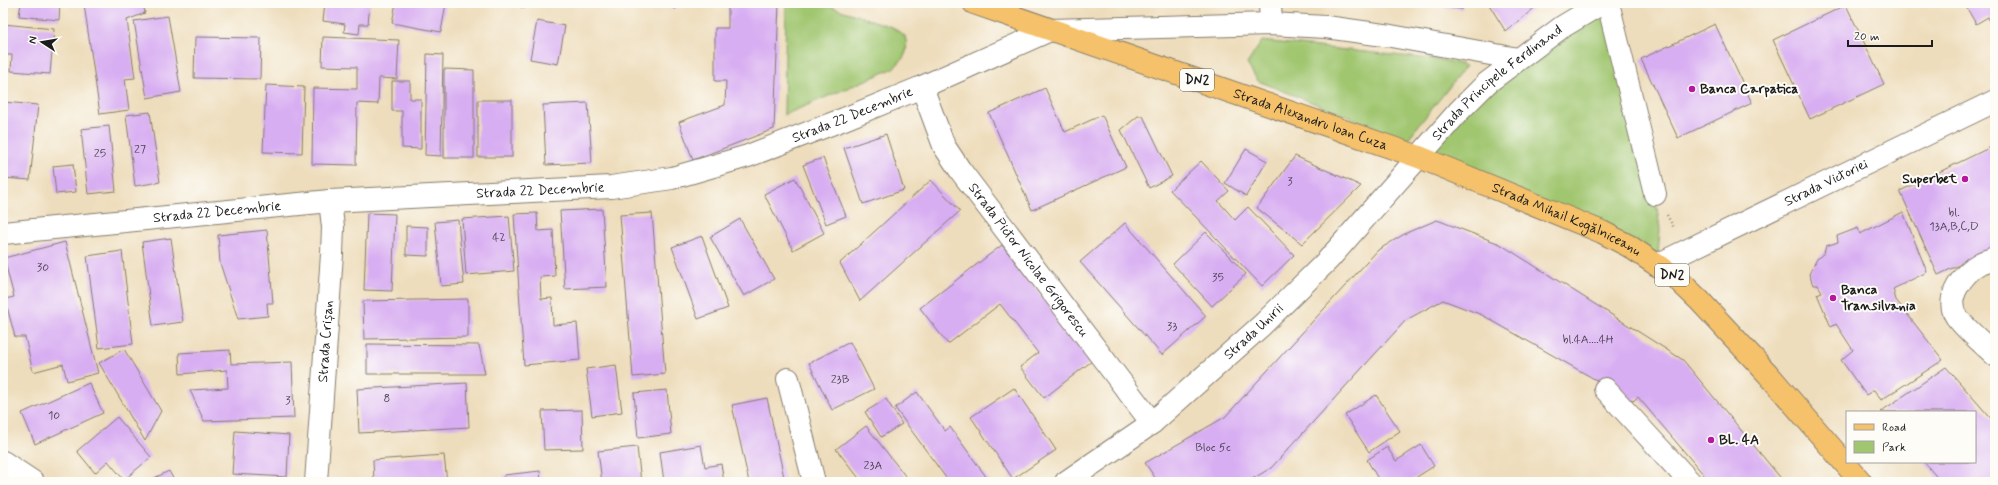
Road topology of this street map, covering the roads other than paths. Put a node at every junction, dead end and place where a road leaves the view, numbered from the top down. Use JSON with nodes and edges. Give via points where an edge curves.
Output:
{"nodes":[{"id":1,"x":974,"y":3,"type":"edge"},
{"id":2,"x":1602,"y":3,"type":"edge"},
{"id":3,"x":1608,"y":3,"type":"edge"},
{"id":4,"x":1271,"y":13,"type":"edge"},
{"id":5,"x":1050,"y":30,"type":"junction"},
{"id":6,"x":1518,"y":59,"type":"junction"},
{"id":7,"x":922,"y":87,"type":"junction"},
{"id":8,"x":1995,"y":101,"type":"edge"},
{"id":9,"x":1419,"y":157,"type":"junction"},
{"id":10,"x":1655,"y":194,"type":"road end"},
{"id":11,"x":330,"y":201,"type":"junction"},
{"id":12,"x":3,"y":233,"type":"edge"},
{"id":13,"x":1995,"y":258,"type":"edge"},
{"id":14,"x":1657,"y":264,"type":"junction"},
{"id":15,"x":1995,"y":355,"type":"edge"},
{"id":16,"x":788,"y":379,"type":"dead end"},
{"id":17,"x":1605,"y":389,"type":"dead end"},
{"id":18,"x":1152,"y":423,"type":"junction"},
{"id":19,"x":3,"y":462,"type":"edge"},
{"id":20,"x":33,"y":482,"type":"edge"},
{"id":21,"x":316,"y":482,"type":"edge"},
{"id":22,"x":814,"y":482,"type":"edge"},
{"id":23,"x":1066,"y":482,"type":"edge"},
{"id":24,"x":1690,"y":482,"type":"edge"},
{"id":25,"x":1861,"y":482,"type":"edge"}],
"edges":[{"from":1,"to":5,"type":"main road","name":"Strada Alexandru Ioan Cuza","number":"DN2"},
{"from":2,"to":6,"type":"street","name":"Strada Principele Ferdinand","via":[[1562,27]]},
{"from":3,"to":10,"type":"street"},
{"from":4,"to":5,"type":"street"},
{"from":4,"to":6,"type":"street","via":[[1341,29]]},
{"from":5,"to":7,"type":"street","name":"Strada 22 Decembrie"},
{"from":5,"to":9,"type":"main road","name":"Strada Alexandru Ioan Cuza","number":"DN2"},
{"from":6,"to":9,"type":"street","name":"Strada Principele Ferdinand","via":[[1459,110]]},
{"from":7,"to":11,"type":"street","name":"Strada 22 Decembrie","via":[[748,156],[672,178],[611,186]]},
{"from":7,"to":18,"type":"street","name":"Strada Pictor Nicolae Grigorescu","via":[[944,146],[960,170]]},
{"from":8,"to":14,"type":"street","name":"Strada Victoriei"},
{"from":9,"to":14,"type":"main road","name":"Strada Mihail Kogălniceanu","number":"DN2","via":[[1602,232]]},
{"from":9,"to":18,"type":"street","name":"Strada Unirii","via":[[1328,260],[1262,325]]},
{"from":11,"to":12,"type":"street","name":"Strada 22 Decembrie"},
{"from":11,"to":21,"type":"street","name":"Strada Crișan","via":[[333,227],[332,254]]},
{"from":13,"to":15,"type":"street","via":[[1980,264],[1963,278],[1953,296],[1952,307],[1956,316]]},
{"from":14,"to":25,"type":"main road","name":"Strada Mihail Kogălniceanu","number":"DN2","via":[[1674,276],[1716,317]]},
{"from":16,"to":22,"type":"street"},
{"from":17,"to":24,"type":"street"},
{"from":18,"to":23,"type":"street","name":"Strada Unirii"},
{"from":19,"to":20,"type":"street"}]}
